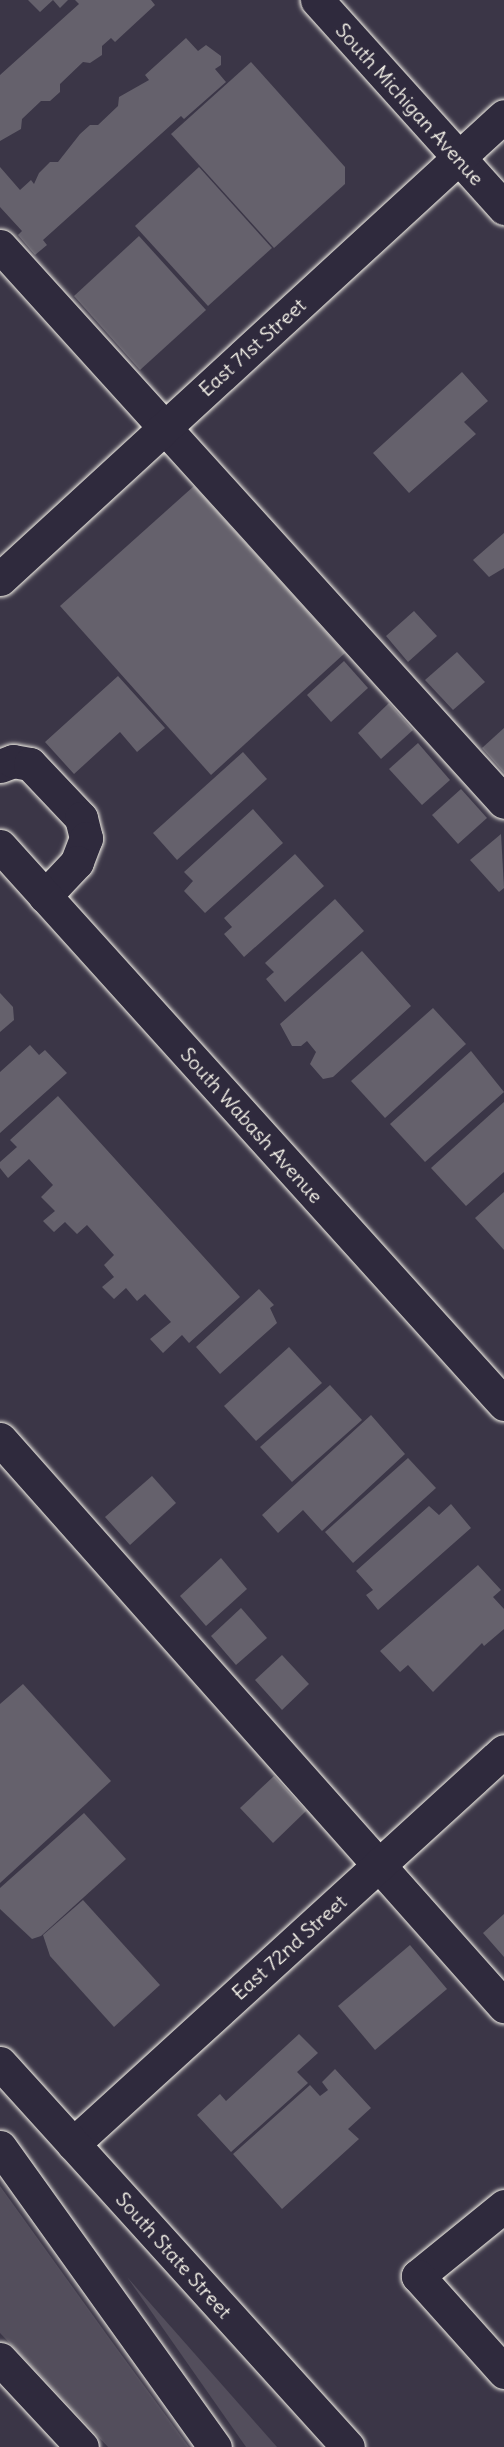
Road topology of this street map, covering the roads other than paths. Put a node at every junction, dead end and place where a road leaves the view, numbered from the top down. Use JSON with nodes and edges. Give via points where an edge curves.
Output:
{"nodes":[{"id":1,"x":317,"y":0,"type":"edge"},
{"id":2,"x":504,"y":116,"type":"edge"},
{"id":3,"x":459,"y":158,"type":"junction"},
{"id":4,"x":504,"y":208,"type":"edge"},
{"id":5,"x":0,"y":246,"type":"edge"},
{"id":6,"x":164,"y":429,"type":"junction"},
{"id":7,"x":0,"y":579,"type":"edge"},
{"id":8,"x":0,"y":766,"type":"edge"},
{"id":9,"x":504,"y":802,"type":"edge"},
{"id":10,"x":0,"y":846,"type":"edge"},
{"id":11,"x":45,"y":896,"type":"junction"},
{"id":12,"x":504,"y":1404,"type":"edge"},
{"id":13,"x":0,"y":1438,"type":"edge"},
{"id":14,"x":504,"y":1751,"type":"edge"},
{"id":15,"x":380,"y":1864,"type":"junction"},
{"id":16,"x":504,"y":2006,"type":"edge"},
{"id":17,"x":0,"y":2063,"type":"edge"},
{"id":18,"x":73,"y":2144,"type":"junction"},
{"id":19,"x":0,"y":2147,"type":"edge"},
{"id":20,"x":504,"y":2206,"type":"edge"},
{"id":21,"x":0,"y":2359,"type":"edge"},
{"id":22,"x":504,"y":2372,"type":"edge"},
{"id":23,"x":82,"y":2447,"type":"edge"},
{"id":24,"x":215,"y":2447,"type":"edge"},
{"id":25,"x":348,"y":2447,"type":"edge"}],
"edges":[{"from":1,"to":3,"type":"main road","name":"South Michigan Avenue"},
{"from":2,"to":3,"type":"main road","name":"East 71st Street"},
{"from":3,"to":4,"type":"main road","name":"South Michigan Avenue"},
{"from":3,"to":6,"type":"main road","name":"East 71st Street"},
{"from":5,"to":6,"type":"main road"},
{"from":6,"to":7,"type":"main road","name":"East 71st Street"},
{"from":6,"to":9,"type":"main road"},
{"from":8,"to":11,"type":"main road","via":[[13,761],[30,764],[81,818],[86,838],[77,862]]},
{"from":10,"to":11,"type":"main road","name":"South Wabash Avenue"},
{"from":11,"to":12,"type":"main road","name":"South Wabash Avenue"},
{"from":13,"to":15,"type":"main road"},
{"from":14,"to":15,"type":"main road","name":"East 72nd Street"},
{"from":15,"to":16,"type":"main road"},
{"from":15,"to":18,"type":"main road","name":"East 72nd Street"},
{"from":17,"to":18,"type":"main road","name":"South State Street"},
{"from":18,"to":25,"type":"main road","name":"South State Street"},
{"from":19,"to":24,"type":"main road"},
{"from":20,"to":22,"type":"main road","via":[[418,2276]]},
{"from":21,"to":23,"type":"main road"}]}
